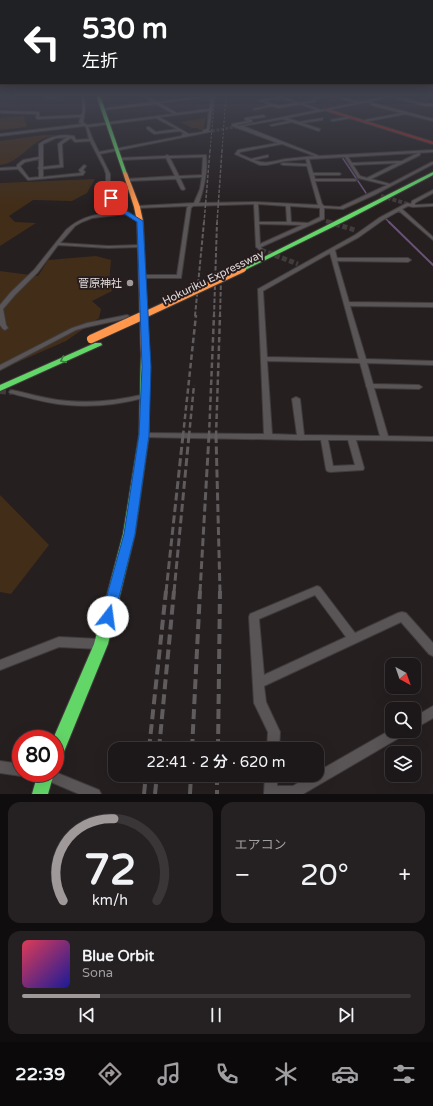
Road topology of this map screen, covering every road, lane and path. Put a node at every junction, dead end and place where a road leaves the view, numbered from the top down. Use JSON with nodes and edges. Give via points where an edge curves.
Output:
{"nodes":[{"id":1,"x":21,"y":132,"type":"edge"},
{"id":2,"x":88,"y":132,"type":"edge"},
{"id":3,"x":110,"y":132,"type":"edge"},
{"id":4,"x":184,"y":132,"type":"edge"},
{"id":5,"x":198,"y":132,"type":"edge"},
{"id":6,"x":207,"y":132,"type":"tunnel mouth"},
{"id":7,"x":255,"y":132,"type":"edge"},
{"id":8,"x":399,"y":132,"type":"edge"},
{"id":9,"x":0,"y":134,"type":"edge"},
{"id":10,"x":188,"y":134,"type":"junction"},
{"id":11,"x":70,"y":137,"type":"junction"},
{"id":12,"x":91,"y":140,"type":"junction"},
{"id":13,"x":161,"y":141,"type":"junction"},
{"id":14,"x":281,"y":143,"type":"junction"},
{"id":15,"x":433,"y":143,"type":"edge"},
{"id":16,"x":117,"y":150,"type":"junction"},
{"id":17,"x":433,"y":151,"type":"edge"},
{"id":18,"x":425,"y":152,"type":"junction"},
{"id":19,"x":98,"y":153,"type":"junction"},
{"id":20,"x":167,"y":156,"type":"junction"},
{"id":21,"x":267,"y":156,"type":"dead end"},
{"id":22,"x":346,"y":156,"type":"junction"},
{"id":23,"x":319,"y":157,"type":"junction"},
{"id":24,"x":40,"y":158,"type":"junction"},
{"id":25,"x":307,"y":158,"type":"junction"},
{"id":26,"x":120,"y":159,"type":"junction"},
{"id":27,"x":249,"y":160,"type":"junction"},
{"id":28,"x":404,"y":162,"type":"junction"},
{"id":29,"x":433,"y":163,"type":"edge"},
{"id":30,"x":274,"y":164,"type":"dead end"},
{"id":31,"x":350,"y":164,"type":"junction"},
{"id":32,"x":309,"y":165,"type":"junction"},
{"id":33,"x":84,"y":166,"type":"dead end"},
{"id":34,"x":19,"y":168,"type":"junction"},
{"id":35,"x":40,"y":168,"type":"junction"},
{"id":36,"x":0,"y":169,"type":"edge"},
{"id":37,"x":433,"y":173,"type":"edge"},
{"id":38,"x":312,"y":174,"type":"junction"},
{"id":39,"x":339,"y":174,"type":"dead end"},
{"id":40,"x":204,"y":176,"type":"junction"},
{"id":41,"x":178,"y":177,"type":"junction"},
{"id":42,"x":41,"y":178,"type":"junction"},
{"id":43,"x":368,"y":179,"type":"junction"},
{"id":44,"x":433,"y":179,"type":"edge"},
{"id":45,"x":127,"y":180,"type":"junction"},
{"id":46,"x":313,"y":180,"type":"junction"},
{"id":47,"x":355,"y":180,"type":"dead end"},
{"id":48,"x":391,"y":185,"type":"junction"},
{"id":49,"x":183,"y":189,"type":"dead end"},
{"id":50,"x":433,"y":191,"type":"edge"},
{"id":51,"x":373,"y":194,"type":"junction"},
{"id":52,"x":381,"y":196,"type":"tunnel mouth"},
{"id":53,"x":256,"y":203,"type":"junction"},
{"id":54,"x":194,"y":204,"type":"junction"},
{"id":55,"x":288,"y":204,"type":"junction"},
{"id":56,"x":433,"y":205,"type":"edge"},
{"id":57,"x":322,"y":206,"type":"junction"},
{"id":58,"x":413,"y":206,"type":"junction"},
{"id":59,"x":137,"y":207,"type":"junction"},
{"id":60,"x":400,"y":210,"type":"junction"},
{"id":61,"x":125,"y":213,"type":"junction"},
{"id":62,"x":140,"y":221,"type":"junction"},
{"id":63,"x":257,"y":223,"type":"junction"},
{"id":64,"x":289,"y":224,"type":"junction"},
{"id":65,"x":309,"y":224,"type":"junction"},
{"id":66,"x":355,"y":230,"type":"tunnel mouth"},
{"id":67,"x":361,"y":232,"type":"junction"},
{"id":68,"x":433,"y":239,"type":"edge"},
{"id":69,"x":58,"y":244,"type":"junction"},
{"id":70,"x":141,"y":246,"type":"junction"},
{"id":71,"x":332,"y":250,"type":"junction"},
{"id":72,"x":334,"y":259,"type":"junction"},
{"id":73,"x":408,"y":260,"type":"dead end"},
{"id":74,"x":244,"y":273,"type":"junction"},
{"id":75,"x":143,"y":277,"type":"junction"},
{"id":76,"x":348,"y":304,"type":"junction"},
{"id":77,"x":433,"y":305,"type":"edge"},
{"id":78,"x":143,"y":308,"type":"junction"},
{"id":79,"x":5,"y":328,"type":"dead end"},
{"id":80,"x":95,"y":342,"type":"junction"},
{"id":81,"x":264,"y":359,"type":"junction"},
{"id":82,"x":362,"y":361,"type":"junction"},
{"id":83,"x":433,"y":363,"type":"edge"},
{"id":84,"x":0,"y":368,"type":"edge"},
{"id":85,"x":0,"y":379,"type":"edge"},
{"id":86,"x":369,"y":386,"type":"junction"},
{"id":87,"x":419,"y":387,"type":"dead end"},
{"id":88,"x":0,"y":388,"type":"edge"},
{"id":89,"x":12,"y":392,"type":"tunnel mouth"},
{"id":90,"x":145,"y":396,"type":"junction"},
{"id":91,"x":296,"y":399,"type":"dead end"},
{"id":92,"x":144,"y":435,"type":"junction"},
{"id":93,"x":268,"y":437,"type":"junction"},
{"id":94,"x":301,"y":438,"type":"junction"},
{"id":95,"x":324,"y":438,"type":"junction"},
{"id":96,"x":352,"y":438,"type":"junction"},
{"id":97,"x":385,"y":439,"type":"junction"},
{"id":98,"x":433,"y":439,"type":"edge"},
{"id":99,"x":353,"y":639,"type":"junction"},
{"id":100,"x":100,"y":644,"type":"junction"},
{"id":101,"x":433,"y":651,"type":"edge"},
{"id":102,"x":0,"y":665,"type":"edge"},
{"id":103,"x":259,"y":683,"type":"junction"},
{"id":104,"x":433,"y":712,"type":"edge"},
{"id":105,"x":421,"y":719,"type":"edge"},
{"id":106,"x":64,"y":731,"type":"edge"},
{"id":107,"x":388,"y":738,"type":"edge"},
{"id":108,"x":273,"y":742,"type":"edge"},
{"id":109,"x":0,"y":767,"type":"edge"},
{"id":110,"x":12,"y":769,"type":"edge"},
{"id":111,"x":64,"y":781,"type":"edge"},
{"id":112,"x":43,"y":782,"type":"edge"},
{"id":113,"x":271,"y":782,"type":"edge"},
{"id":114,"x":295,"y":793,"type":"edge"},
{"id":115,"x":40,"y":794,"type":"edge"},
{"id":116,"x":95,"y":794,"type":"edge"},
{"id":117,"x":270,"y":794,"type":"edge"}],
"edges":[{"from":1,"to":9,"type":"street"},
{"from":2,"to":12,"type":"street"},
{"from":3,"to":16,"type":"main road"},
{"from":4,"to":10,"type":"street"},
{"from":5,"to":10,"type":"street"},
{"from":6,"to":13,"type":"street"},
{"from":7,"to":14,"type":"street"},
{"from":8,"to":15,"type":"main road"},
{"from":10,"to":13,"type":"street"},
{"from":11,"to":12,"type":"street","via":[[75,141]]},
{"from":11,"to":24,"type":"street","via":[[52,137],[41,144]]},
{"from":11,"to":35,"type":"street","via":[[60,144],[62,166]]},
{"from":12,"to":19,"type":"street"},
{"from":13,"to":16,"type":"street"},
{"from":14,"to":23,"type":"street"},
{"from":14,"to":27,"type":"street","via":[[237,152]]},
{"from":16,"to":19,"type":"street"},
{"from":16,"to":26,"type":"main road"},
{"from":17,"to":18,"type":"street"},
{"from":18,"to":22,"type":"street"},
{"from":18,"to":28,"type":"street"},
{"from":19,"to":61,"type":"street","via":[[108,174],[111,198],[115,206]]},
{"from":20,"to":26,"type":"street"},
{"from":20,"to":40,"type":"street","via":[[205,156]]},
{"from":20,"to":41,"type":"street"},
{"from":21,"to":27,"type":"street"},
{"from":22,"to":23,"type":"street"},
{"from":22,"to":31,"type":"street"},
{"from":23,"to":25,"type":"street"},
{"from":24,"to":34,"type":"street","via":[[24,161]]},
{"from":24,"to":35,"type":"street"},
{"from":25,"to":27,"type":"street","via":[[267,164]]},
{"from":25,"to":32,"type":"street"},
{"from":26,"to":45,"type":"main road"},
{"from":28,"to":31,"type":"street"},
{"from":28,"to":43,"type":"street"},
{"from":29,"to":48,"type":"street"},
{"from":30,"to":32,"type":"street"},
{"from":31,"to":43,"type":"street","via":[[359,177]]},
{"from":32,"to":38,"type":"street"},
{"from":33,"to":42,"type":"street","via":[[82,174]]},
{"from":34,"to":36,"type":"street"},
{"from":34,"to":42,"type":"street","via":[[28,179]]},
{"from":35,"to":42,"type":"street"},
{"from":37,"to":74,"type":"main road","name":"Hokuriku Expressway"},
{"from":38,"to":39,"type":"street"},
{"from":38,"to":46,"type":"street"},
{"from":40,"to":41,"type":"street"},
{"from":40,"to":54,"type":"street","via":[[202,189]]},
{"from":41,"to":45,"type":"street"},
{"from":41,"to":49,"type":"street"},
{"from":43,"to":48,"type":"street"},
{"from":44,"to":74,"type":"main road","name":"Hokuriku Expressway","via":[[353,222]]},
{"from":45,"to":59,"type":"main road"},
{"from":46,"to":47,"type":"street"},
{"from":46,"to":57,"type":"street"},
{"from":48,"to":51,"type":"street"},
{"from":50,"to":58,"type":"street","via":[[413,202]]},
{"from":51,"to":52,"type":"street"},
{"from":51,"to":57,"type":"street","via":[[341,208]]},
{"from":53,"to":54,"type":"street"},
{"from":53,"to":55,"type":"street"},
{"from":53,"to":63,"type":"street"},
{"from":54,"to":59,"type":"street"},
{"from":54,"to":75,"type":"street","via":[[189,208],[179,277]]},
{"from":55,"to":57,"type":"street"},
{"from":55,"to":64,"type":"street"},
{"from":56,"to":58,"type":"street"},
{"from":57,"to":65,"type":"street","via":[[324,219]]},
{"from":58,"to":60,"type":"street","via":[[408,204]]},
{"from":59,"to":62,"type":"main road"},
{"from":60,"to":67,"type":"street"},
{"from":60,"to":68,"type":"street"},
{"from":61,"to":62,"type":"street"},
{"from":61,"to":69,"type":"street","via":[[90,217],[79,222],[69,229]]},
{"from":62,"to":70,"type":"main road"},
{"from":63,"to":64,"type":"street"},
{"from":63,"to":65,"type":"street","via":[[259,249]]},
{"from":64,"to":65,"type":"street"},
{"from":66,"to":67,"type":"street"},
{"from":67,"to":71,"type":"street"},
{"from":69,"to":70,"type":"street"},
{"from":69,"to":79,"type":"street","via":[[0,309]]},
{"from":70,"to":75,"type":"main road"},
{"from":71,"to":72,"type":"street"},
{"from":71,"to":81,"type":"street","via":[[300,265],[301,268],[260,290]]},
{"from":72,"to":73,"type":"street"},
{"from":72,"to":76,"type":"street"},
{"from":74,"to":80,"type":"main road","name":"Hokuriku Expressway","bridge":true},
{"from":75,"to":78,"type":"main road"},
{"from":76,"to":77,"type":"street"},
{"from":76,"to":82,"type":"street"},
{"from":78,"to":84,"type":"street","via":[[114,321],[87,324],[73,329]]},
{"from":78,"to":90,"type":"main road"},
{"from":80,"to":85,"type":"main road","name":"Hokuriku Expressway"},
{"from":80,"to":88,"type":"main road","name":"Hokuriku Expressway","one_way":true},
{"from":81,"to":82,"type":"street"},
{"from":81,"to":93,"type":"street"},
{"from":82,"to":83,"type":"street"},
{"from":82,"to":86,"type":"street"},
{"from":86,"to":87,"type":"street"},
{"from":86,"to":97,"type":"street"},
{"from":89,"to":90,"type":"street","via":[[74,404],[128,401]]},
{"from":90,"to":92,"type":"main road"},
{"from":91,"to":94,"type":"street"},
{"from":92,"to":93,"type":"street"},
{"from":92,"to":100,"type":"main road","via":[[130,534]]},
{"from":93,"to":94,"type":"street"},
{"from":94,"to":95,"type":"street"},
{"from":95,"to":96,"type":"street"},
{"from":95,"to":96,"type":"street","via":[[330,469],[360,468]]},
{"from":96,"to":97,"type":"street"},
{"from":97,"to":98,"type":"street"},
{"from":99,"to":101,"type":"street","via":[[402,616]]},
{"from":99,"to":103,"type":"street"},
{"from":99,"to":103,"type":"street","via":[[316,590],[254,617]]},
{"from":100,"to":102,"type":"street","via":[[59,642]]},
{"from":100,"to":106,"type":"main road"},
{"from":103,"to":108,"type":"street","via":[[260,703],[274,732]]},
{"from":104,"to":105,"type":"street"},
{"from":107,"to":114,"type":"street"},
{"from":109,"to":110,"type":"street"},
{"from":111,"to":116,"type":"street"},
{"from":112,"to":115,"type":"main road"},
{"from":113,"to":117,"type":"street"},
{"from":114,"to":117,"type":"street"}]}
